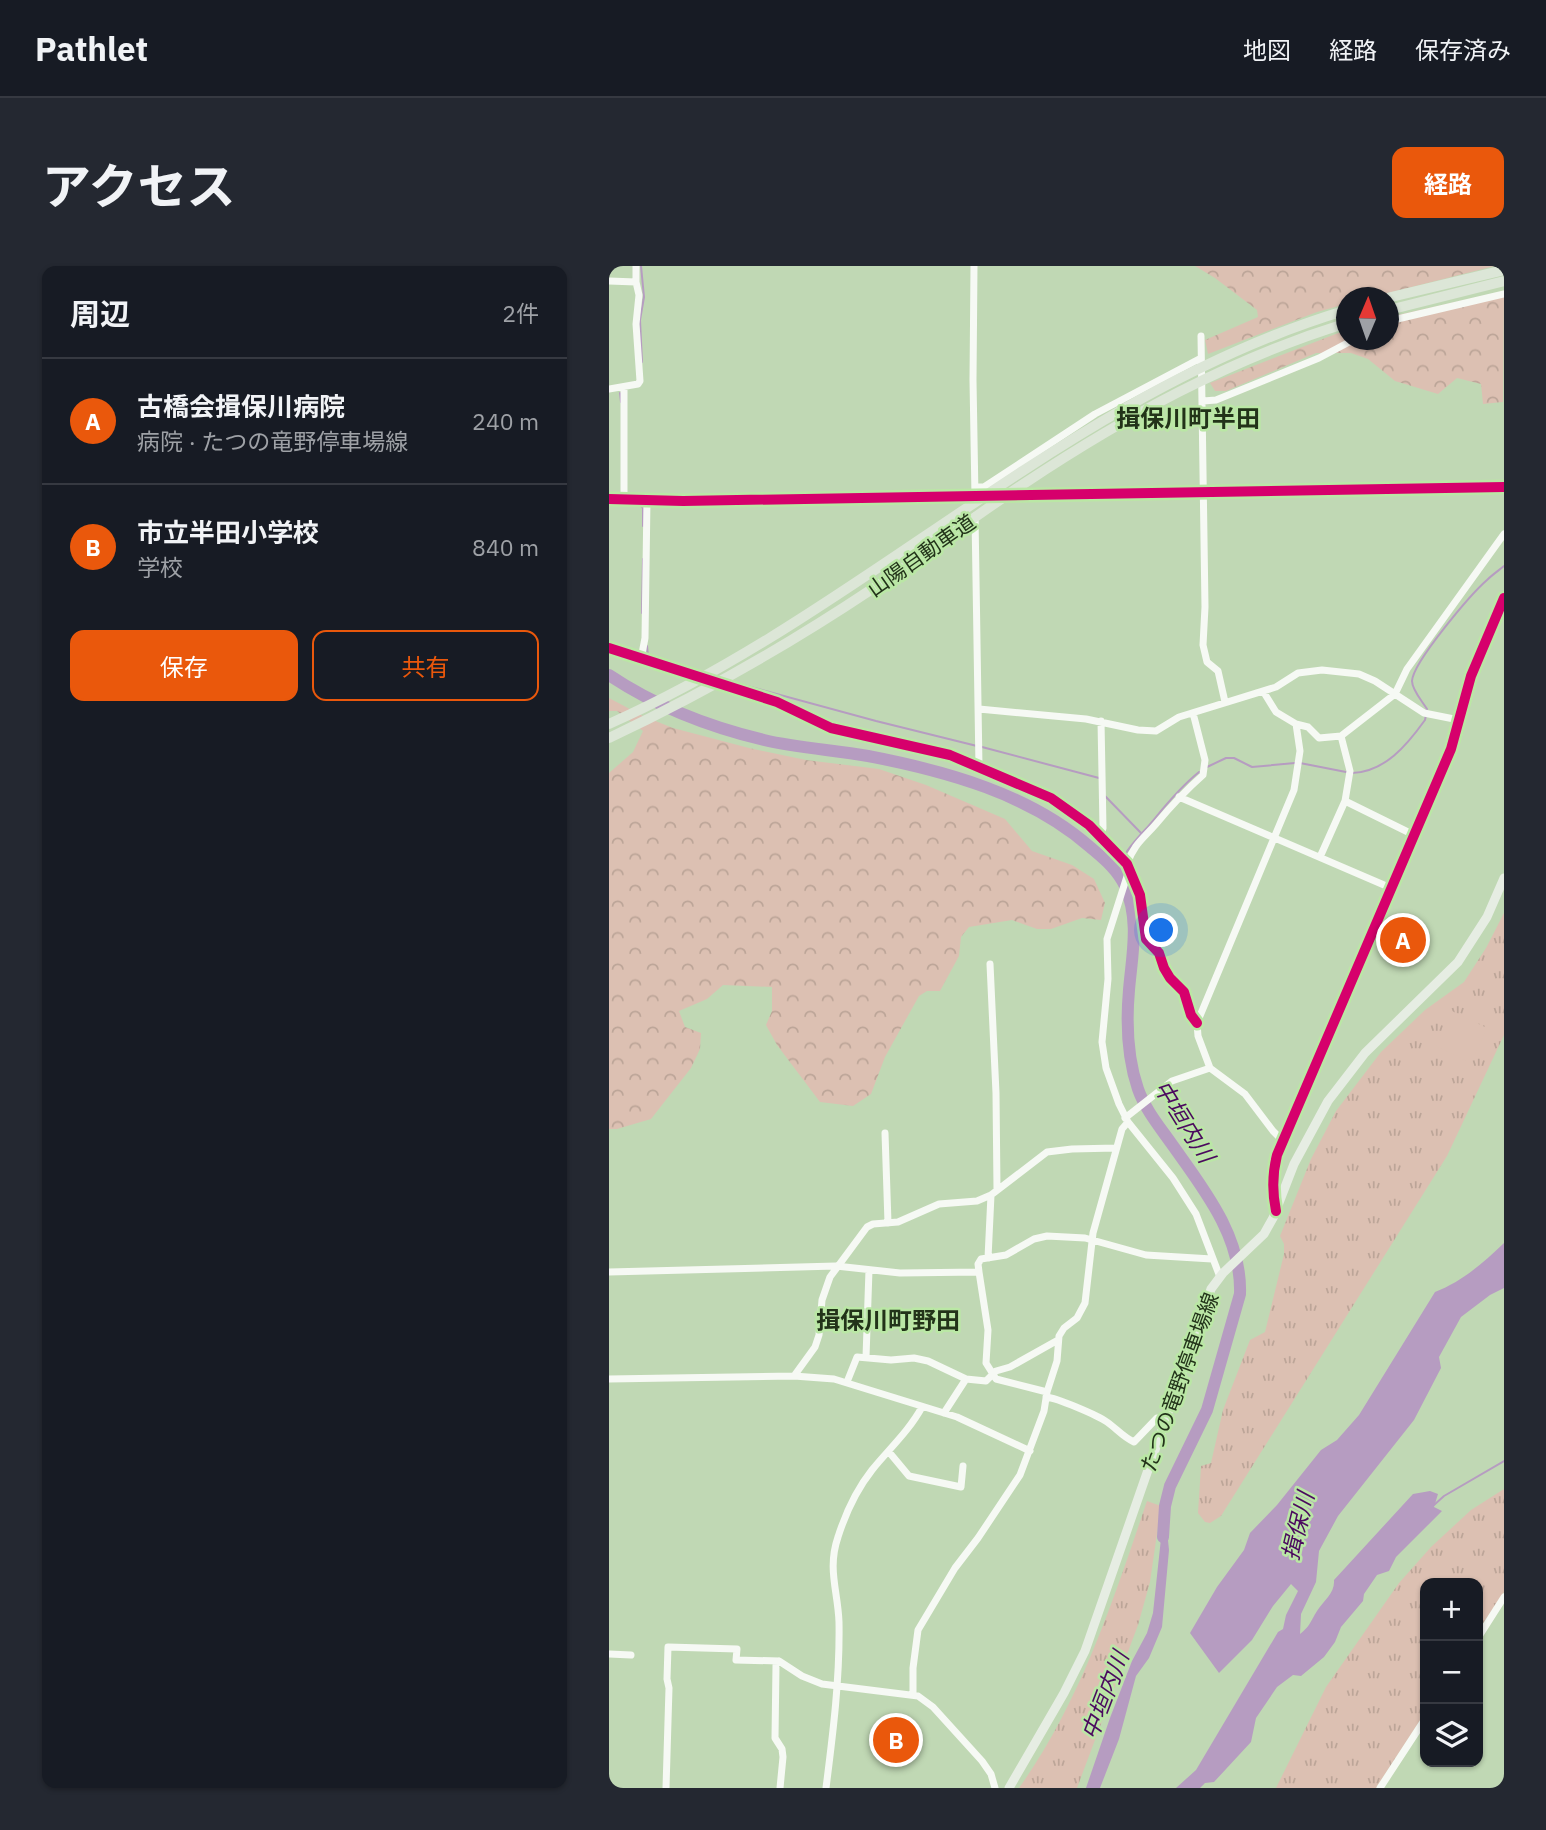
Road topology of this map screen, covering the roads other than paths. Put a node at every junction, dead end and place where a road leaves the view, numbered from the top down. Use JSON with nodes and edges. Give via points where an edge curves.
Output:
{"nodes":[{"id":1,"x":636,"y":266,"type":"edge"},
{"id":2,"x":974,"y":266,"type":"edge"},
{"id":3,"x":1504,"y":270,"type":"edge"},
{"id":4,"x":609,"y":281,"type":"edge"},
{"id":5,"x":1504,"y":281,"type":"edge"},
{"id":6,"x":636,"y":282,"type":"junction"},
{"id":7,"x":1504,"y":294,"type":"edge"},
{"id":8,"x":1399,"y":295,"type":"edge"},
{"id":9,"x":1399,"y":307,"type":"edge"},
{"id":10,"x":1336,"y":313,"type":"edge"},
{"id":11,"x":1399,"y":318,"type":"edge"},
{"id":12,"x":1336,"y":326,"type":"edge"},
{"id":13,"x":1201,"y":336,"type":"dead end"},
{"id":14,"x":1336,"y":349,"type":"edge"},
{"id":15,"x":1204,"y":360,"type":"junction"},
{"id":16,"x":1167,"y":374,"type":"junction"},
{"id":17,"x":624,"y":388,"type":"junction"},
{"id":18,"x":609,"y":389,"type":"edge"},
{"id":19,"x":1203,"y":399,"type":"junction"},
{"id":20,"x":991,"y":482,"type":"junction"},
{"id":21,"x":1504,"y":487,"type":"edge"},
{"id":22,"x":975,"y":491,"type":"junction"},
{"id":23,"x":1203,"y":491,"type":"junction"},
{"id":24,"x":998,"y":495,"type":"junction"},
{"id":25,"x":609,"y":499,"type":"edge"},
{"id":26,"x":624,"y":499,"type":"junction"},
{"id":27,"x":647,"y":499,"type":"junction"},
{"id":28,"x":1504,"y":534,"type":"edge"},
{"id":29,"x":1504,"y":598,"type":"edge"},
{"id":30,"x":609,"y":648,"type":"edge"},
{"id":31,"x":641,"y":659,"type":"junction"},
{"id":32,"x":1263,"y":691,"type":"junction"},
{"id":33,"x":1395,"y":694,"type":"junction"},
{"id":34,"x":1225,"y":702,"type":"junction"},
{"id":35,"x":979,"y":709,"type":"junction"},
{"id":36,"x":1193,"y":713,"type":"junction"},
{"id":37,"x":1459,"y":720,"type":"junction"},
{"id":38,"x":1101,"y":721,"type":"junction"},
{"id":39,"x":609,"y":724,"type":"edge"},
{"id":40,"x":1296,"y":724,"type":"junction"},
{"id":41,"x":1341,"y":736,"type":"junction"},
{"id":42,"x":609,"y":738,"type":"edge"},
{"id":43,"x":979,"y":767,"type":"junction"},
{"id":44,"x":1179,"y":797,"type":"junction"},
{"id":45,"x":1345,"y":801,"type":"junction"},
{"id":46,"x":1101,"y":835,"type":"junction"},
{"id":47,"x":1413,"y":835,"type":"junction"},
{"id":48,"x":1274,"y":838,"type":"junction"},
{"id":49,"x":1320,"y":857,"type":"junction"},
{"id":50,"x":1128,"y":869,"type":"junction"},
{"id":51,"x":1504,"y":878,"type":"edge"},
{"id":52,"x":1391,"y":888,"type":"junction"},
{"id":53,"x":990,"y":964,"type":"dead end"},
{"id":54,"x":1197,"y":1023,"type":"junction"},
{"id":55,"x":1210,"y":1068,"type":"junction"},
{"id":56,"x":1127,"y":1118,"type":"junction"},
{"id":57,"x":885,"y":1133,"type":"dead end"},
{"id":58,"x":1283,"y":1141,"type":"junction"},
{"id":59,"x":1117,"y":1148,"type":"junction"},
{"id":60,"x":994,"y":1192,"type":"junction"},
{"id":61,"x":1276,"y":1211,"type":"junction"},
{"id":62,"x":888,"y":1223,"type":"junction"},
{"id":63,"x":1092,"y":1239,"type":"junction"},
{"id":64,"x":988,"y":1258,"type":"junction"},
{"id":65,"x":1212,"y":1259,"type":"junction"},
{"id":66,"x":836,"y":1266,"type":"junction"},
{"id":67,"x":869,"y":1270,"type":"junction"},
{"id":68,"x":609,"y":1272,"type":"edge"},
{"id":69,"x":979,"y":1272,"type":"junction"},
{"id":70,"x":1221,"y":1275,"type":"junction"},
{"id":71,"x":1058,"y":1340,"type":"junction"},
{"id":72,"x":866,"y":1357,"type":"junction"},
{"id":73,"x":993,"y":1374,"type":"junction"},
{"id":74,"x":794,"y":1376,"type":"junction"},
{"id":75,"x":609,"y":1379,"type":"edge"},
{"id":76,"x":966,"y":1380,"type":"junction"},
{"id":77,"x":847,"y":1382,"type":"junction"},
{"id":78,"x":1046,"y":1395,"type":"junction"},
{"id":79,"x":922,"y":1407,"type":"junction"},
{"id":80,"x":944,"y":1413,"type":"junction"},
{"id":81,"x":1165,"y":1419,"type":"junction"},
{"id":82,"x":1030,"y":1451,"type":"junction"},
{"id":83,"x":890,"y":1452,"type":"junction"},
{"id":84,"x":963,"y":1466,"type":"dead end"},
{"id":85,"x":1504,"y":1597,"type":"edge"},
{"id":86,"x":1483,"y":1630,"type":"edge"},
{"id":87,"x":609,"y":1654,"type":"edge"},
{"id":88,"x":631,"y":1654,"type":"dead end"},
{"id":89,"x":779,"y":1661,"type":"junction"},
{"id":90,"x":838,"y":1685,"type":"junction"},
{"id":91,"x":913,"y":1694,"type":"junction"},
{"id":92,"x":1420,"y":1727,"type":"edge"},
{"id":93,"x":666,"y":1788,"type":"edge"},
{"id":94,"x":780,"y":1788,"type":"edge"},
{"id":95,"x":826,"y":1788,"type":"edge"},
{"id":96,"x":995,"y":1788,"type":"edge"},
{"id":97,"x":1009,"y":1788,"type":"edge"},
{"id":98,"x":1380,"y":1788,"type":"edge"}],
"edges":[{"from":1,"to":6,"type":"street"},
{"from":2,"to":22,"type":"street"},
{"from":3,"to":8,"type":"highway"},
{"from":4,"to":6,"type":"street"},
{"from":5,"to":9,"type":"highway"},
{"from":6,"to":17,"type":"street","via":[[640,381]]},
{"from":7,"to":11,"type":"street"},
{"from":10,"to":15,"type":"highway","name":"山陽自動車道"},
{"from":12,"to":42,"type":"highway","name":"山陽自動車道","via":[[1207,376],[1132,416],[809,629],[707,690]]},
{"from":13,"to":15,"type":"street"},
{"from":14,"to":19,"type":"street","via":[[1216,400]]},
{"from":15,"to":16,"type":"street"},
{"from":15,"to":19,"type":"street"},
{"from":15,"to":39,"type":"highway","name":"山陽自動車道","via":[[1070,440],[801,619]]},
{"from":16,"to":19,"type":"street"},
{"from":16,"to":20,"type":"street","via":[[1095,414]]},
{"from":17,"to":18,"type":"street"},
{"from":17,"to":26,"type":"street"},
{"from":19,"to":23,"type":"street"},
{"from":20,"to":22,"type":"street"},
{"from":20,"to":24,"type":"street"},
{"from":21,"to":23,"type":"street"},
{"from":22,"to":24,"type":"street"},
{"from":22,"to":27,"type":"street"},
{"from":22,"to":35,"type":"street"},
{"from":23,"to":24,"type":"street"},
{"from":23,"to":34,"type":"street","via":[[1203,645],[1207,662],[1218,671]]},
{"from":25,"to":26,"type":"street"},
{"from":26,"to":27,"type":"street"},
{"from":27,"to":31,"type":"street"},
{"from":28,"to":33,"type":"street"},
{"from":29,"to":37,"type":"street","via":[[1471,676]]},
{"from":30,"to":31,"type":"street"},
{"from":31,"to":43,"type":"street","via":[[777,702],[831,728],[932,749]]},
{"from":32,"to":33,"type":"street","via":[[1298,673],[1322,670],[1359,674]]},
{"from":32,"to":34,"type":"street"},
{"from":32,"to":40,"type":"street","via":[[1276,712]]},
{"from":33,"to":37,"type":"street","via":[[1426,713]]},
{"from":33,"to":41,"type":"street"},
{"from":34,"to":36,"type":"street"},
{"from":35,"to":38,"type":"street"},
{"from":35,"to":43,"type":"street"},
{"from":36,"to":38,"type":"street","via":[[1156,731]]},
{"from":36,"to":44,"type":"street","via":[[1205,768]]},
{"from":37,"to":47,"type":"street"},
{"from":38,"to":46,"type":"street"},
{"from":40,"to":41,"type":"street","via":[[1308,727],[1319,738]]},
{"from":40,"to":48,"type":"street","via":[[1299,763],[1294,790]]},
{"from":41,"to":45,"type":"street","via":[[1349,773]]},
{"from":43,"to":46,"type":"street","via":[[1051,798]]},
{"from":44,"to":48,"type":"street"},
{"from":44,"to":50,"type":"street","via":[[1131,851]]},
{"from":45,"to":47,"type":"street"},
{"from":45,"to":49,"type":"street"},
{"from":46,"to":50,"type":"street"},
{"from":47,"to":52,"type":"street"},
{"from":48,"to":49,"type":"street"},
{"from":48,"to":54,"type":"street"},
{"from":49,"to":52,"type":"street"},
{"from":50,"to":54,"type":"street","via":[[1140,895],[1148,943],[1184,992]]},
{"from":50,"to":56,"type":"street","via":[[1107,939],[1101,1042],[1106,1068]]},
{"from":51,"to":61,"type":"main road","name":"たつの竜野停車場線","via":[[1487,917],[1458,962],[1365,1053],[1328,1101],[1294,1164]]},
{"from":52,"to":58,"type":"street"},
{"from":53,"to":60,"type":"street","via":[[996,1093]]},
{"from":54,"to":55,"type":"street"},
{"from":55,"to":56,"type":"street","via":[[1180,1077]]},
{"from":55,"to":58,"type":"street","via":[[1245,1094]]},
{"from":56,"to":59,"type":"street"},
{"from":56,"to":65,"type":"street","via":[[1188,1199]]},
{"from":57,"to":62,"type":"street"},
{"from":58,"to":61,"type":"street","via":[[1273,1172]]},
{"from":59,"to":60,"type":"street","via":[[1047,1152]]},
{"from":59,"to":63,"type":"street"},
{"from":60,"to":62,"type":"street","via":[[977,1201],[939,1204]]},
{"from":60,"to":64,"type":"street"},
{"from":61,"to":70,"type":"main road","name":"たつの竜野停車場線","via":[[1264,1234]]},
{"from":62,"to":66,"type":"street","via":[[867,1227]]},
{"from":63,"to":64,"type":"street","via":[[1047,1236]]},
{"from":63,"to":65,"type":"street","via":[[1146,1255]]},
{"from":63,"to":71,"type":"street","via":[[1085,1303]]},
{"from":64,"to":69,"type":"street","via":[[981,1259]]},
{"from":65,"to":70,"type":"street"},
{"from":66,"to":67,"type":"street"},
{"from":66,"to":68,"type":"street"},
{"from":66,"to":74,"type":"street","via":[[822,1300],[815,1347]]},
{"from":67,"to":69,"type":"street"},
{"from":67,"to":72,"type":"street"},
{"from":69,"to":73,"type":"street","via":[[988,1329],[986,1363]]},
{"from":70,"to":81,"type":"main road","name":"たつの竜野停車場線","via":[[1201,1314]]},
{"from":71,"to":73,"type":"street"},
{"from":71,"to":78,"type":"street"},
{"from":72,"to":76,"type":"street","via":[[928,1361]]},
{"from":72,"to":77,"type":"street","via":[[857,1357]]},
{"from":73,"to":76,"type":"street","via":[[986,1381]]},
{"from":73,"to":78,"type":"street","via":[[996,1379]]},
{"from":74,"to":75,"type":"street"},
{"from":74,"to":77,"type":"street"},
{"from":76,"to":80,"type":"street"},
{"from":77,"to":79,"type":"street"},
{"from":78,"to":81,"type":"street","via":[[1107,1422],[1134,1442],[1157,1418]]},
{"from":78,"to":82,"type":"street"},
{"from":79,"to":80,"type":"street"},
{"from":79,"to":83,"type":"street"},
{"from":80,"to":82,"type":"street"},
{"from":81,"to":97,"type":"main road","name":"たつの竜野停車場線","via":[[1085,1651]]},
{"from":82,"to":91,"type":"street","via":[[1015,1485],[955,1568],[918,1630]]},
{"from":83,"to":84,"type":"street","via":[[909,1476],[944,1484],[961,1487]]},
{"from":83,"to":90,"type":"street","via":[[858,1492],[834,1549]]},
{"from":85,"to":86,"type":"street"},
{"from":87,"to":88,"type":"street"},
{"from":89,"to":90,"type":"street","via":[[811,1681]]},
{"from":89,"to":93,"type":"street","via":[[736,1660],[737,1649],[668,1647]]},
{"from":89,"to":94,"type":"street","via":[[775,1738],[783,1758]]},
{"from":90,"to":91,"type":"street"},
{"from":90,"to":95,"type":"street"},
{"from":91,"to":96,"type":"street","via":[[926,1700],[982,1762]]},
{"from":92,"to":98,"type":"street"}]}
